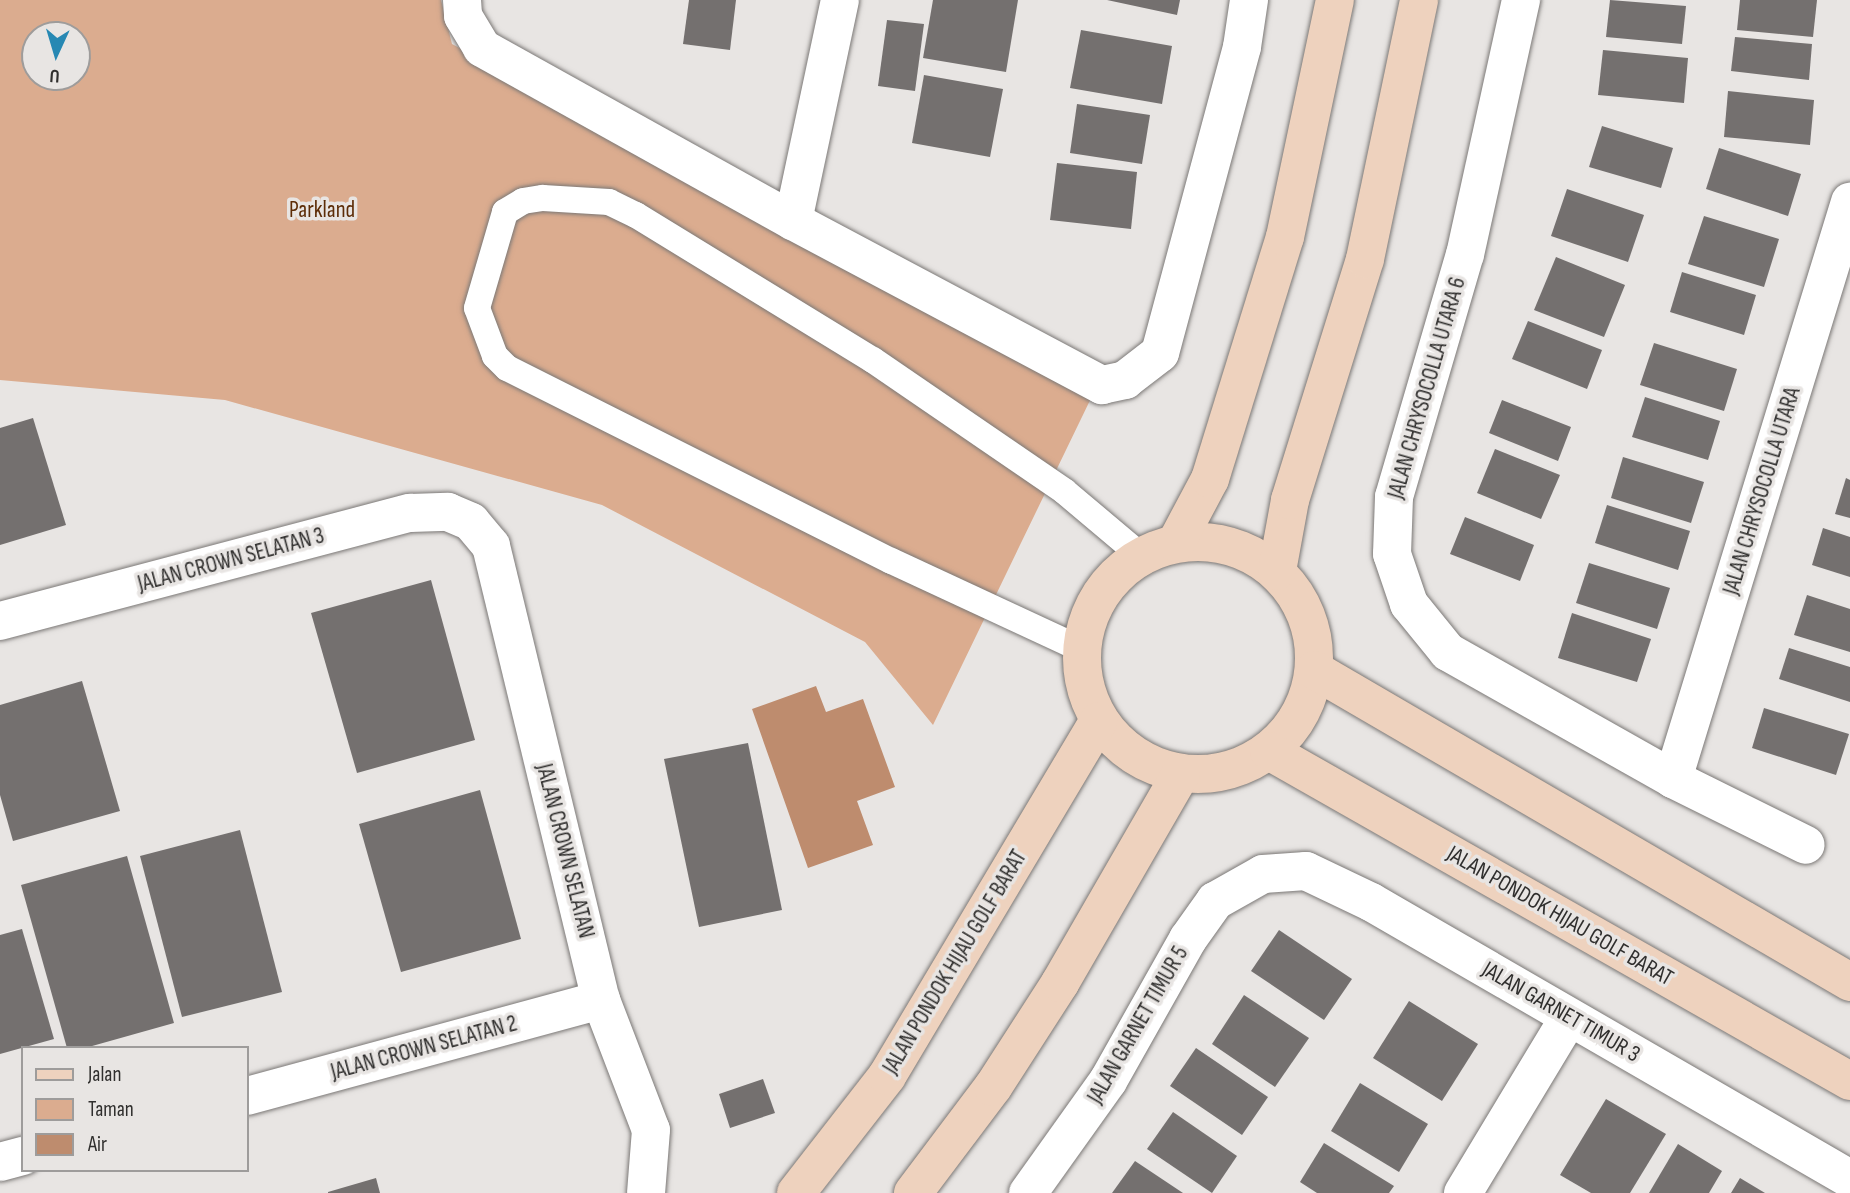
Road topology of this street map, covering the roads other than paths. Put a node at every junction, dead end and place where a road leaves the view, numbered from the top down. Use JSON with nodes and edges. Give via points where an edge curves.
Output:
{"nodes":[{"id":1,"x":462,"y":0,"type":"edge"},
{"id":2,"x":840,"y":0,"type":"edge"},
{"id":3,"x":1250,"y":0,"type":"edge"},
{"id":4,"x":1335,"y":0,"type":"edge"},
{"id":5,"x":1419,"y":0,"type":"edge"},
{"id":6,"x":1521,"y":0,"type":"edge"},
{"id":7,"x":1850,"y":202,"type":"edge"},
{"id":8,"x":793,"y":221,"type":"junction"},
{"id":9,"x":463,"y":516,"type":"joint"},
{"id":10,"x":1176,"y":542,"type":"junction"},
{"id":11,"x":1140,"y":555,"type":"junction"},
{"id":12,"x":1277,"y":571,"type":"junction"},
{"id":13,"x":0,"y":621,"type":"edge"},
{"id":14,"x":1081,"y":649,"type":"junction"},
{"id":15,"x":1314,"y":670,"type":"junction"},
{"id":16,"x":1099,"y":721,"type":"junction"},
{"id":17,"x":1269,"y":751,"type":"junction"},
{"id":18,"x":1181,"y":773,"type":"junction"},
{"id":19,"x":1673,"y":779,"type":"junction"},
{"id":20,"x":1806,"y":845,"type":"dead end"},
{"id":21,"x":1263,"y":874,"type":"joint"},
{"id":22,"x":1850,"y":982,"type":"edge"},
{"id":23,"x":601,"y":1000,"type":"junction"},
{"id":24,"x":1569,"y":1017,"type":"junction"},
{"id":25,"x":1850,"y":1081,"type":"edge"},
{"id":26,"x":248,"y":1096,"type":"edge"},
{"id":27,"x":21,"y":1157,"type":"edge"},
{"id":28,"x":0,"y":1162,"type":"edge"},
{"id":29,"x":1850,"y":1179,"type":"edge"},
{"id":30,"x":646,"y":1193,"type":"edge"},
{"id":31,"x":796,"y":1193,"type":"edge"},
{"id":32,"x":914,"y":1193,"type":"edge"},
{"id":33,"x":1028,"y":1193,"type":"edge"},
{"id":34,"x":1463,"y":1193,"type":"edge"}],
"edges":[{"from":1,"to":8,"type":"street","via":[[463,16],[482,48]]},
{"from":2,"to":8,"type":"street"},
{"from":3,"to":8,"type":"street","via":[[1242,47],[1160,353],[1125,380],[1102,385],[1082,377]]},
{"from":4,"to":10,"type":"street","via":[[1285,237],[1210,479]]},
{"from":5,"to":12,"type":"street","via":[[1365,259],[1290,500]]},
{"from":6,"to":19,"type":"street","name":"JALAN CHRYSOCOLLA UTARA 6","via":[[1465,254],[1394,497],[1392,554],[1409,604],[1448,652]]},
{"from":7,"to":19,"type":"street","name":"JALAN CHRYSOCOLLA UTARA"},
{"from":9,"to":13,"type":"street","name":"JALAN CROWN SELATAN 3","via":[[410,513]]},
{"from":9,"to":23,"type":"street","name":"JALAN CROWN SELATAN","via":[[491,546]]},
{"from":10,"to":11,"type":"street"},
{"from":10,"to":12,"type":"street","via":[[1212,542],[1247,552]]},
{"from":11,"to":14,"type":"street","via":[[1111,579],[1089,611]]},
{"from":11,"to":14,"type":"lane","via":[[1064,491],[873,360],[636,215],[610,202],[543,198],[523,201],[505,212],[477,308],[495,356],[506,368],[891,561]]},
{"from":12,"to":15,"type":"street","via":[[1300,599]]},
{"from":14,"to":16,"type":"street","via":[[1084,686]]},
{"from":15,"to":17,"type":"street","via":[[1307,701],[1292,728]]},
{"from":15,"to":22,"type":"street"},
{"from":16,"to":18,"type":"street","via":[[1121,746],[1149,764]]},
{"from":16,"to":31,"type":"street","name":"JALAN PONDOK HIJAU GOLF BARAT","via":[[887,1076]]},
{"from":17,"to":18,"type":"street","via":[[1242,766],[1212,773]]},
{"from":17,"to":25,"type":"street","name":"JALAN PONDOK HIJAU GOLF BARAT"},
{"from":18,"to":32,"type":"street","via":[[1060,983],[993,1087]]},
{"from":19,"to":20,"type":"street","name":"JALAN CHRYSOCOLLA UTARA 6"},
{"from":21,"to":24,"type":"street","name":"JALAN GARNET TIMUR 3","via":[[1306,871],[1371,902]]},
{"from":21,"to":33,"type":"street","name":"JALAN GARNET TIMUR 5","via":[[1215,901],[1188,939],[1108,1081]]},
{"from":23,"to":26,"type":"street","name":"JALAN CROWN SELATAN 2"},
{"from":23,"to":30,"type":"street","name":"JALAN CROWN SELATAN","via":[[651,1130]]},
{"from":24,"to":29,"type":"street","name":"JALAN GARNET TIMUR 3"},
{"from":24,"to":34,"type":"street"},
{"from":27,"to":28,"type":"street"}]}
